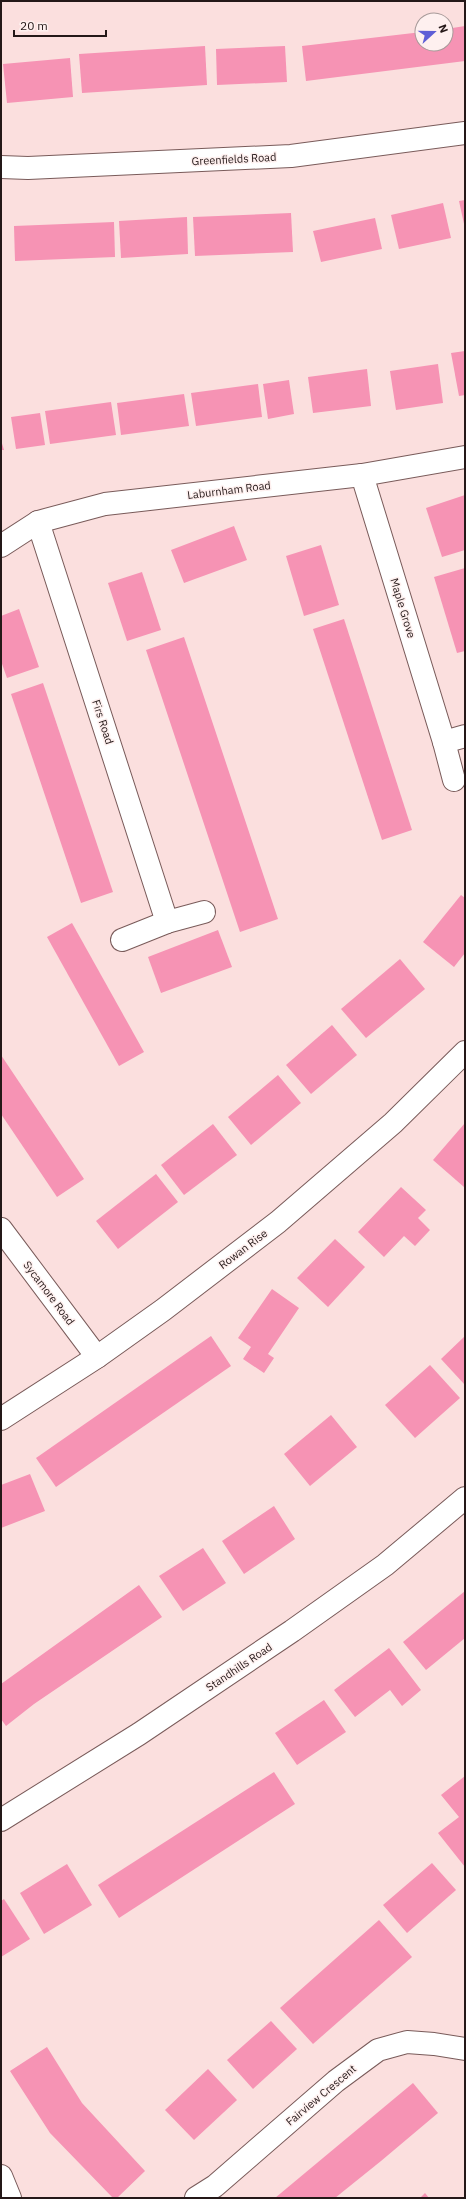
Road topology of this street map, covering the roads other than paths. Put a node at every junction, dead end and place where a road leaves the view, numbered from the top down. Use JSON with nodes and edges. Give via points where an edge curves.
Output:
{"nodes":[{"id":1,"x":465,"y":133,"type":"edge"},
{"id":2,"x":1,"y":167,"type":"edge"},
{"id":3,"x":465,"y":457,"type":"edge"},
{"id":4,"x":362,"y":475,"type":"junction"},
{"id":5,"x":38,"y":522,"type":"junction"},
{"id":6,"x":1,"y":546,"type":"edge"},
{"id":7,"x":465,"y":736,"type":"edge"},
{"id":8,"x":444,"y":742,"type":"junction"},
{"id":9,"x":454,"y":780,"type":"dead end"},
{"id":10,"x":204,"y":912,"type":"dead end"},
{"id":11,"x":167,"y":922,"type":"junction"},
{"id":12,"x":122,"y":940,"type":"dead end"},
{"id":13,"x":465,"y":1052,"type":"edge"},
{"id":14,"x":1,"y":1229,"type":"edge"},
{"id":15,"x":97,"y":1357,"type":"junction"},
{"id":16,"x":1,"y":1419,"type":"edge"},
{"id":17,"x":465,"y":1498,"type":"edge"},
{"id":18,"x":1,"y":1820,"type":"edge"},
{"id":19,"x":465,"y":2049,"type":"edge"},
{"id":20,"x":1,"y":2176,"type":"edge"},
{"id":21,"x":10,"y":2198,"type":"edge"},
{"id":22,"x":196,"y":2198,"type":"edge"}],
"edges":[{"from":1,"to":2,"type":"street","name":"Greenfields Road","via":[[291,156],[28,168]]},
{"from":3,"to":4,"type":"street","name":"Laburnham Road"},
{"from":4,"to":5,"type":"street","name":"Laburnham Road","via":[[105,504]]},
{"from":4,"to":8,"type":"street","name":"Maple Grove"},
{"from":5,"to":6,"type":"street","name":"Laburnham Road"},
{"from":5,"to":11,"type":"street","name":"Firs Road"},
{"from":7,"to":8,"type":"street"},
{"from":8,"to":9,"type":"street","name":"Maple Grove"},
{"from":10,"to":11,"type":"street"},
{"from":11,"to":12,"type":"street"},
{"from":13,"to":15,"type":"street","name":"Rowan Rise","via":[[393,1123],[278,1222]]},
{"from":14,"to":15,"type":"street","name":"Sycamore Road"},
{"from":15,"to":16,"type":"street","name":"Rowan Rise"},
{"from":17,"to":18,"type":"street","name":"Standhills Road","via":[[386,1565],[298,1627],[139,1734]]},
{"from":19,"to":22,"type":"street","name":"Fairview Crescent","via":[[407,2042],[378,2050],[336,2081],[215,2186]]},
{"from":20,"to":21,"type":"street"}]}
